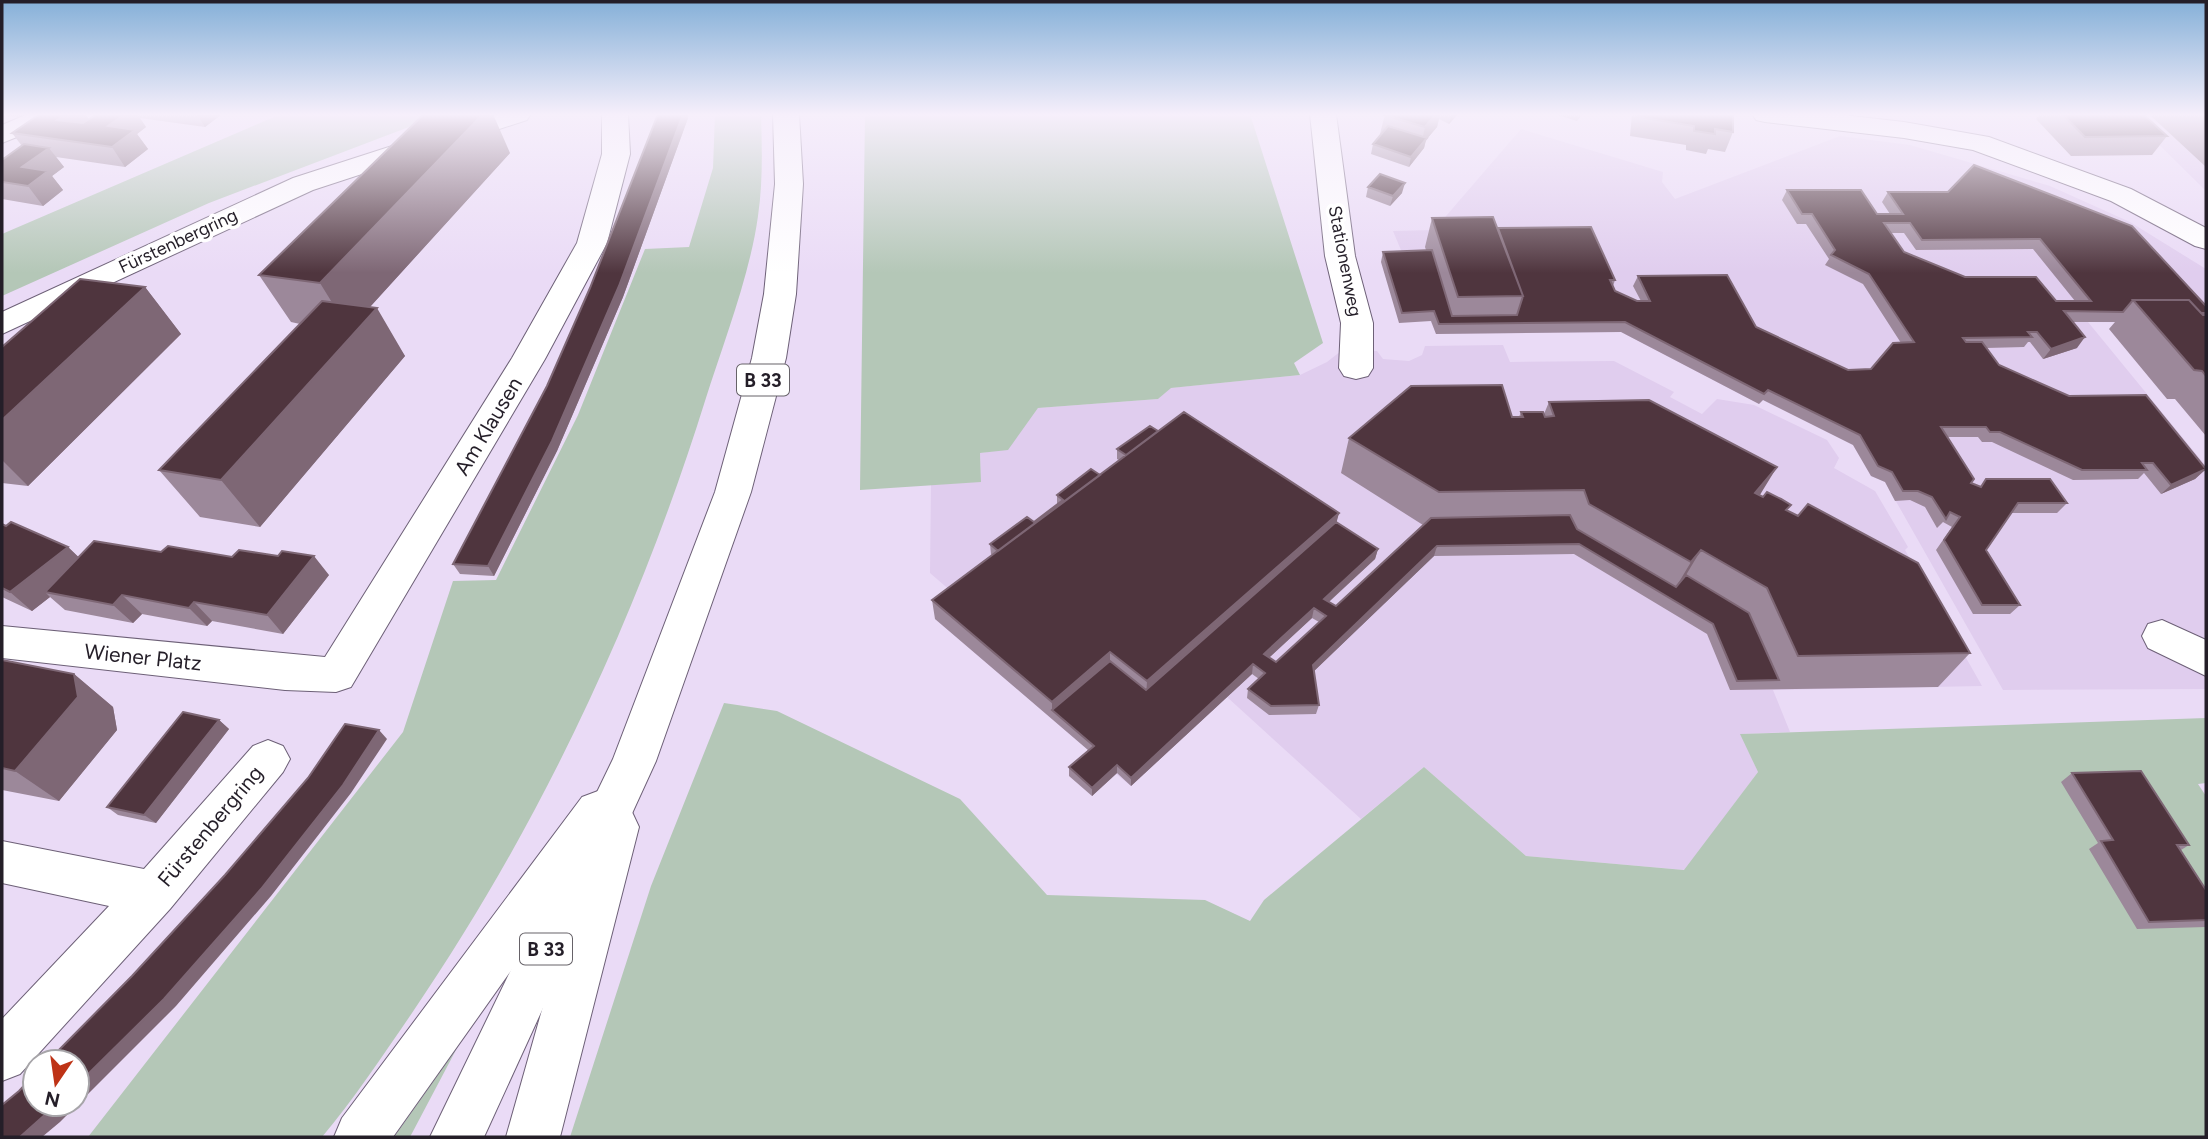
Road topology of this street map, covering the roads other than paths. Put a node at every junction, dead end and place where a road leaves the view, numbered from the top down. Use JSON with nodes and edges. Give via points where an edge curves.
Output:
{"nodes":[{"id":1,"x":355,"y":167,"type":"edge"},
{"id":2,"x":612,"y":167,"type":"edge"},
{"id":3,"x":788,"y":167,"type":"edge"},
{"id":4,"x":1329,"y":167,"type":"edge"},
{"id":5,"x":2043,"y":167,"type":"edge"},
{"id":6,"x":2206,"y":240,"type":"edge"},
{"id":7,"x":2,"y":324,"type":"edge"},
{"id":8,"x":1356,"y":368,"type":"dead end"},
{"id":9,"x":2162,"y":636,"type":"dead end"},
{"id":10,"x":2,"y":642,"type":"edge"},
{"id":11,"x":2206,"y":659,"type":"edge"},
{"id":12,"x":285,"y":673,"type":"joint"},
{"id":13,"x":637,"y":751,"type":"junction"},
{"id":14,"x":268,"y":759,"type":"dead end"},
{"id":15,"x":2,"y":862,"type":"edge"},
{"id":16,"x":153,"y":893,"type":"junction"},
{"id":17,"x":2,"y":1056,"type":"edge"},
{"id":18,"x":361,"y":1137,"type":"edge"},
{"id":19,"x":457,"y":1137,"type":"edge"},
{"id":20,"x":533,"y":1137,"type":"edge"}],
"edges":[{"from":1,"to":7,"type":"street","name":"Fürstenbergring","via":[[303,184]]},
{"from":2,"to":12,"type":"street","name":"Am Klausen","via":[[592,243],[528,359],[336,675]]},
{"from":3,"to":13,"type":"street","number":"B 33","via":[[787,237],[769,358],[733,492]]},
{"from":4,"to":8,"type":"street","name":"Stationenweg","via":[[1340,256],[1357,323]]},
{"from":5,"to":6,"type":"street","via":[[2121,195]]},
{"from":9,"to":11,"type":"street"},
{"from":10,"to":12,"type":"street","name":"Wiener Platz"},
{"from":13,"to":18,"type":"street"},
{"from":13,"to":19,"type":"street","number":"B 33"},
{"from":13,"to":20,"type":"street"},
{"from":14,"to":16,"type":"street","name":"Fürstenbergring"},
{"from":15,"to":16,"type":"street","name":"Fürstenbergring"},
{"from":16,"to":17,"type":"street","name":"Fürstenbergring"}]}
